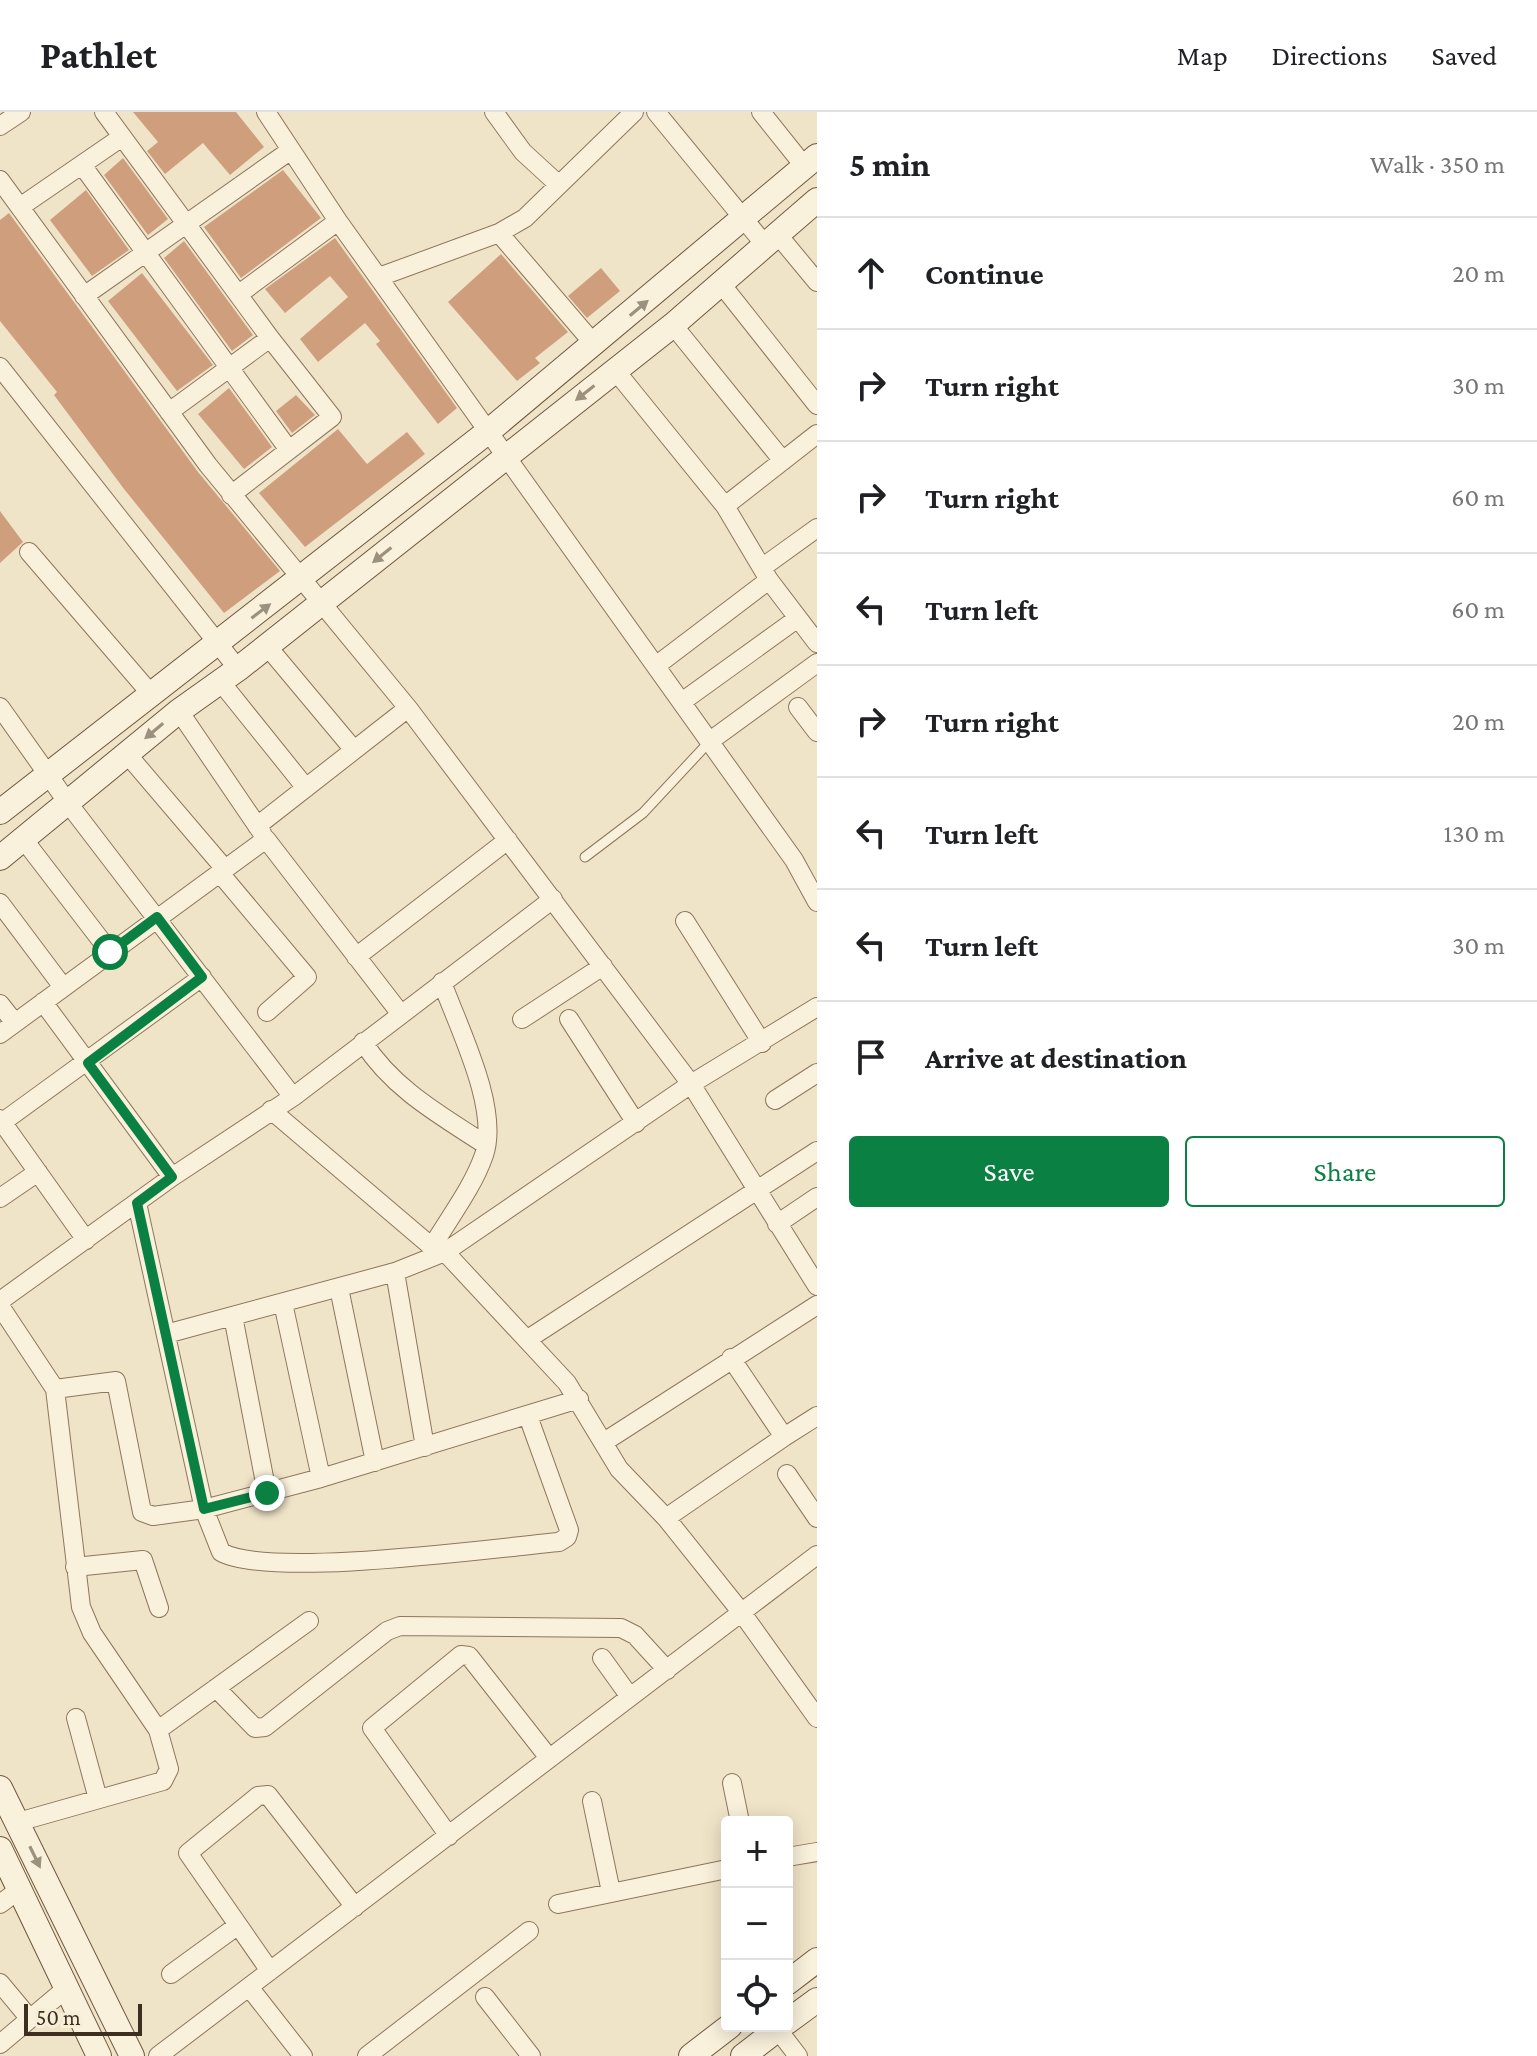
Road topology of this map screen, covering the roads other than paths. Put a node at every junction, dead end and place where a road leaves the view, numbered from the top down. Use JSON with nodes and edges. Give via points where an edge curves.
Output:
{"nodes":[{"id":1,"x":21,"y":112,"type":"edge"},
{"id":2,"x":104,"y":112,"type":"edge"},
{"id":3,"x":266,"y":112,"type":"edge"},
{"id":4,"x":494,"y":112,"type":"edge"},
{"id":5,"x":634,"y":112,"type":"edge"},
{"id":6,"x":656,"y":112,"type":"edge"},
{"id":7,"x":761,"y":112,"type":"edge"},
{"id":8,"x":0,"y":126,"type":"edge"},
{"id":9,"x":122,"y":137,"type":"junction"},
{"id":10,"x":291,"y":150,"type":"junction"},
{"id":11,"x":811,"y":161,"type":"edge"},
{"id":12,"x":82,"y":165,"type":"junction"},
{"id":13,"x":0,"y":180,"type":"edge"},
{"id":14,"x":559,"y":185,"type":"junction"},
{"id":15,"x":816,"y":204,"type":"edge"},
{"id":16,"x":20,"y":207,"type":"junction"},
{"id":17,"x":187,"y":220,"type":"junction"},
{"id":18,"x":744,"y":220,"type":"junction"},
{"id":19,"x":338,"y":221,"type":"junction"},
{"id":20,"x":499,"y":233,"type":"junction"},
{"id":21,"x":772,"y":240,"type":"junction"},
{"id":22,"x":144,"y":254,"type":"junction"},
{"id":23,"x":379,"y":277,"type":"junction"},
{"id":24,"x":817,"y":282,"type":"edge"},
{"id":25,"x":722,"y":285,"type":"junction"},
{"id":26,"x":239,"y":294,"type":"junction"},
{"id":27,"x":84,"y":296,"type":"junction"},
{"id":28,"x":673,"y":325,"type":"junction"},
{"id":29,"x":270,"y":338,"type":"junction"},
{"id":30,"x":594,"y":344,"type":"junction"},
{"id":31,"x":0,"y":367,"type":"edge"},
{"id":32,"x":229,"y":368,"type":"junction"},
{"id":33,"x":615,"y":370,"type":"junction"},
{"id":34,"x":817,"y":405,"type":"edge"},
{"id":35,"x":169,"y":412,"type":"junction"},
{"id":36,"x":490,"y":430,"type":"junction"},
{"id":37,"x":817,"y":434,"type":"edge"},
{"id":38,"x":289,"y":450,"type":"junction"},
{"id":39,"x":507,"y":453,"type":"junction"},
{"id":40,"x":783,"y":461,"type":"junction"},
{"id":41,"x":231,"y":495,"type":"junction"},
{"id":42,"x":725,"y":506,"type":"junction"},
{"id":43,"x":817,"y":528,"type":"edge"},
{"id":44,"x":29,"y":552,"type":"dead end"},
{"id":45,"x":766,"y":574,"type":"junction"},
{"id":46,"x":303,"y":579,"type":"junction"},
{"id":47,"x":323,"y":603,"type":"junction"},
{"id":48,"x":798,"y":618,"type":"junction"},
{"id":49,"x":817,"y":643,"type":"edge"},
{"id":50,"x":217,"y":644,"type":"junction"},
{"id":51,"x":267,"y":646,"type":"junction"},
{"id":52,"x":817,"y":663,"type":"edge"},
{"id":53,"x":657,"y":665,"type":"junction"},
{"id":54,"x":229,"y":675,"type":"junction"},
{"id":55,"x":151,"y":694,"type":"junction"},
{"id":56,"x":683,"y":701,"type":"junction"},
{"id":57,"x":0,"y":707,"type":"edge"},
{"id":58,"x":798,"y":707,"type":"dead end"},
{"id":59,"x":408,"y":708,"type":"junction"},
{"id":60,"x":179,"y":711,"type":"junction"},
{"id":61,"x":817,"y":732,"type":"edge"},
{"id":62,"x":710,"y":741,"type":"junction"},
{"id":63,"x":354,"y":750,"type":"junction"},
{"id":64,"x":127,"y":754,"type":"junction"},
{"id":65,"x":48,"y":774,"type":"junction"},
{"id":66,"x":306,"y":788,"type":"junction"},
{"id":67,"x":68,"y":803,"type":"junction"},
{"id":68,"x":1,"y":809,"type":"edge"},
{"id":69,"x":262,"y":832,"type":"junction"},
{"id":70,"x":24,"y":840,"type":"junction"},
{"id":71,"x":508,"y":840,"type":"junction"},
{"id":72,"x":585,"y":857,"type":"dead end"},
{"id":73,"x":0,"y":858,"type":"edge"},
{"id":74,"x":222,"y":870,"type":"junction"},
{"id":75,"x":814,"y":888,"type":"edge"},
{"id":76,"x":553,"y":899,"type":"junction"},
{"id":77,"x":0,"y":903,"type":"edge"},
{"id":78,"x":157,"y":917,"type":"junction"},
{"id":79,"x":685,"y":921,"type":"dead end"},
{"id":80,"x":110,"y":952,"type":"junction"},
{"id":81,"x":356,"y":957,"type":"junction"},
{"id":82,"x":603,"y":966,"type":"junction"},
{"id":83,"x":202,"y":977,"type":"junction"},
{"id":84,"x":442,"y":982,"type":"junction"},
{"id":85,"x":63,"y":987,"type":"junction"},
{"id":86,"x":43,"y":1002,"type":"junction"},
{"id":87,"x":0,"y":1004,"type":"edge"},
{"id":88,"x":817,"y":1007,"type":"edge"},
{"id":89,"x":267,"y":1012,"type":"dead end"},
{"id":90,"x":400,"y":1013,"type":"junction"},
{"id":91,"x":522,"y":1019,"type":"dead end"},
{"id":92,"x":569,"y":1019,"type":"dead end"},
{"id":93,"x":7,"y":1028,"type":"edge"},
{"id":94,"x":363,"y":1042,"type":"junction"},
{"id":95,"x":762,"y":1043,"type":"junction"},
{"id":96,"x":88,"y":1063,"type":"junction"},
{"id":97,"x":817,"y":1073,"type":"edge"},
{"id":98,"x":691,"y":1084,"type":"junction"},
{"id":99,"x":293,"y":1097,"type":"junction"},
{"id":100,"x":775,"y":1100,"type":"dead end"},
{"id":101,"x":271,"y":1110,"type":"junction"},
{"id":102,"x":1,"y":1122,"type":"edge"},
{"id":103,"x":636,"y":1123,"type":"junction"},
{"id":104,"x":486,"y":1145,"type":"junction"},
{"id":105,"x":817,"y":1151,"type":"edge"},
{"id":106,"x":38,"y":1172,"type":"junction"},
{"id":107,"x":172,"y":1177,"type":"junction"},
{"id":108,"x":755,"y":1190,"type":"junction"},
{"id":109,"x":817,"y":1197,"type":"edge"},
{"id":110,"x":0,"y":1198,"type":"edge"},
{"id":111,"x":137,"y":1203,"type":"junction"},
{"id":112,"x":777,"y":1224,"type":"junction"},
{"id":113,"x":86,"y":1240,"type":"junction"},
{"id":114,"x":439,"y":1250,"type":"junction"},
{"id":115,"x":395,"y":1272,"type":"junction"},
{"id":116,"x":817,"y":1286,"type":"edge"},
{"id":117,"x":339,"y":1288,"type":"junction"},
{"id":118,"x":0,"y":1303,"type":"edge"},
{"id":119,"x":283,"y":1303,"type":"junction"},
{"id":120,"x":817,"y":1305,"type":"edge"},
{"id":121,"x":233,"y":1316,"type":"junction"},
{"id":122,"x":166,"y":1334,"type":"junction"},
{"id":123,"x":528,"y":1339,"type":"junction"},
{"id":124,"x":731,"y":1358,"type":"junction"},
{"id":125,"x":55,"y":1389,"type":"junction"},
{"id":126,"x":579,"y":1399,"type":"junction"},
{"id":127,"x":528,"y":1416,"type":"junction"},
{"id":128,"x":817,"y":1416,"type":"edge"},
{"id":129,"x":784,"y":1437,"type":"junction"},
{"id":130,"x":604,"y":1442,"type":"junction"},
{"id":131,"x":425,"y":1447,"type":"junction"},
{"id":132,"x":375,"y":1462,"type":"junction"},
{"id":133,"x":787,"y":1474,"type":"dead end"},
{"id":134,"x":321,"y":1478,"type":"junction"},
{"id":135,"x":267,"y":1493,"type":"junction"},
{"id":136,"x":204,"y":1509,"type":"junction"},
{"id":137,"x":666,"y":1518,"type":"junction"},
{"id":138,"x":817,"y":1518,"type":"edge"},
{"id":139,"x":817,"y":1555,"type":"edge"},
{"id":140,"x":75,"y":1567,"type":"junction"},
{"id":141,"x":159,"y":1608,"type":"dead end"},
{"id":142,"x":742,"y":1613,"type":"junction"},
{"id":143,"x":309,"y":1621,"type":"dead end"},
{"id":144,"x":602,"y":1658,"type":"dead end"},
{"id":145,"x":667,"y":1670,"type":"junction"},
{"id":146,"x":216,"y":1688,"type":"junction"},
{"id":147,"x":630,"y":1697,"type":"junction"},
{"id":148,"x":76,"y":1718,"type":"dead end"},
{"id":149,"x":817,"y":1718,"type":"edge"},
{"id":150,"x":158,"y":1730,"type":"junction"},
{"id":151,"x":549,"y":1758,"type":"junction"},
{"id":152,"x":732,"y":1783,"type":"dead end"},
{"id":153,"x":0,"y":1788,"type":"edge"},
{"id":154,"x":98,"y":1799,"type":"junction"},
{"id":155,"x":592,"y":1801,"type":"dead end"},
{"id":156,"x":739,"y":1816,"type":"edge"},
{"id":157,"x":18,"y":1822,"type":"junction"},
{"id":158,"x":449,"y":1836,"type":"junction"},
{"id":159,"x":0,"y":1849,"type":"edge"},
{"id":160,"x":817,"y":1852,"type":"edge"},
{"id":161,"x":793,"y":1856,"type":"edge"},
{"id":162,"x":721,"y":1870,"type":"edge"},
{"id":163,"x":20,"y":1889,"type":"junction"},
{"id":164,"x":611,"y":1892,"type":"junction"},
{"id":165,"x":0,"y":1904,"type":"edge"},
{"id":166,"x":558,"y":1904,"type":"dead end"},
{"id":167,"x":355,"y":1907,"type":"junction"},
{"id":168,"x":237,"y":1926,"type":"junction"},
{"id":169,"x":529,"y":1931,"type":"dead end"},
{"id":170,"x":817,"y":1960,"type":"edge"},
{"id":171,"x":270,"y":1971,"type":"junction"},
{"id":172,"x":171,"y":1974,"type":"dead end"},
{"id":173,"x":793,"y":1978,"type":"edge"},
{"id":174,"x":0,"y":1983,"type":"edge"},
{"id":175,"x":68,"y":1987,"type":"junction"},
{"id":176,"x":249,"y":1987,"type":"junction"},
{"id":177,"x":485,"y":1997,"type":"dead end"},
{"id":178,"x":817,"y":2000,"type":"edge"},
{"id":179,"x":793,"y":2017,"type":"edge"},
{"id":180,"x":30,"y":2019,"type":"junction"},
{"id":181,"x":722,"y":2032,"type":"edge"},
{"id":182,"x":773,"y":2032,"type":"edge"},
{"id":183,"x":784,"y":2032,"type":"edge"},
{"id":184,"x":0,"y":2044,"type":"edge"},
{"id":185,"x":99,"y":2056,"type":"edge"},
{"id":186,"x":132,"y":2056,"type":"edge"},
{"id":187,"x":158,"y":2056,"type":"edge"},
{"id":188,"x":303,"y":2056,"type":"edge"},
{"id":189,"x":367,"y":2056,"type":"edge"},
{"id":190,"x":531,"y":2056,"type":"edge"},
{"id":191,"x":691,"y":2056,"type":"edge"},
{"id":192,"x":743,"y":2056,"type":"edge"},
{"id":193,"x":798,"y":2056,"type":"edge"}],
"edges":[{"from":1,"to":8,"type":"street"},
{"from":2,"to":9,"type":"street"},
{"from":3,"to":10,"type":"street"},
{"from":4,"to":14,"type":"street","via":[[523,152]]},
{"from":5,"to":14,"type":"street"},
{"from":6,"to":18,"type":"street"},
{"from":7,"to":11,"type":"street"},
{"from":9,"to":12,"type":"street"},
{"from":9,"to":17,"type":"street"},
{"from":10,"to":17,"type":"street"},
{"from":10,"to":19,"type":"street"},
{"from":11,"to":18,"type":"street"},
{"from":12,"to":16,"type":"street"},
{"from":12,"to":22,"type":"street"},
{"from":13,"to":16,"type":"street"},
{"from":14,"to":20,"type":"street","via":[[525,218]]},
{"from":15,"to":21,"type":"street"},
{"from":16,"to":27,"type":"street"},
{"from":17,"to":22,"type":"street"},
{"from":17,"to":26,"type":"street"},
{"from":18,"to":21,"type":"street"},
{"from":30,"to":18,"type":"street","one_way":true},
{"from":19,"to":23,"type":"street"},
{"from":19,"to":26,"type":"street"},
{"from":20,"to":23,"type":"street"},
{"from":20,"to":30,"type":"street"},
{"from":21,"to":24,"type":"street"},
{"from":21,"to":25,"type":"street"},
{"from":22,"to":27,"type":"street"},
{"from":22,"to":32,"type":"street"},
{"from":23,"to":36,"type":"street"},
{"from":25,"to":28,"type":"street"},
{"from":25,"to":34,"type":"street"},
{"from":26,"to":29,"type":"street"},
{"from":27,"to":35,"type":"street"},
{"from":28,"to":33,"type":"street"},
{"from":28,"to":40,"type":"street"},
{"from":29,"to":32,"type":"street"},
{"from":29,"to":38,"type":"street","via":[[332,417]]},
{"from":30,"to":36,"type":"street"},
{"from":31,"to":50,"type":"street"},
{"from":32,"to":35,"type":"street"},
{"from":32,"to":38,"type":"street"},
{"from":33,"to":39,"type":"street","one_way":true},
{"from":33,"to":42,"type":"street"},
{"from":35,"to":41,"type":"street"},
{"from":36,"to":39,"type":"street"},
{"from":36,"to":46,"type":"street"},
{"from":37,"to":40,"type":"street"},
{"from":38,"to":41,"type":"street"},
{"from":39,"to":47,"type":"street","one_way":true},
{"from":39,"to":53,"type":"street"},
{"from":40,"to":42,"type":"street"},
{"from":41,"to":46,"type":"street"},
{"from":42,"to":45,"type":"street"},
{"from":43,"to":45,"type":"street"},
{"from":44,"to":55,"type":"street"},
{"from":45,"to":48,"type":"street"},
{"from":45,"to":53,"type":"street"},
{"from":46,"to":47,"type":"street"},
{"from":50,"to":46,"type":"street","one_way":true},
{"from":47,"to":51,"type":"street"},
{"from":47,"to":59,"type":"street"},
{"from":48,"to":49,"type":"street"},
{"from":48,"to":56,"type":"street"},
{"from":50,"to":54,"type":"street"},
{"from":50,"to":55,"type":"street"},
{"from":51,"to":54,"type":"street"},
{"from":51,"to":63,"type":"street"},
{"from":52,"to":62,"type":"street"},
{"from":53,"to":56,"type":"street"},
{"from":54,"to":60,"type":"street"},
{"from":54,"to":66,"type":"street"},
{"from":55,"to":65,"type":"street"},
{"from":56,"to":62,"type":"street"},
{"from":57,"to":65,"type":"street"},
{"from":58,"to":61,"type":"street"},
{"from":59,"to":63,"type":"street"},
{"from":59,"to":71,"type":"street"},
{"from":60,"to":64,"type":"street","one_way":true},
{"from":60,"to":69,"type":"street"},
{"from":62,"to":72,"type":"lane","via":[[643,813]]},
{"from":62,"to":75,"type":"street"},
{"from":63,"to":66,"type":"street"},
{"from":64,"to":67,"type":"street"},
{"from":64,"to":74,"type":"street"},
{"from":65,"to":67,"type":"street"},
{"from":65,"to":68,"type":"street"},
{"from":66,"to":69,"type":"street"},
{"from":67,"to":70,"type":"street"},
{"from":67,"to":78,"type":"street"},
{"from":69,"to":74,"type":"street"},
{"from":69,"to":81,"type":"street"},
{"from":70,"to":73,"type":"street"},
{"from":70,"to":80,"type":"street"},
{"from":71,"to":76,"type":"street"},
{"from":71,"to":81,"type":"street"},
{"from":74,"to":78,"type":"street"},
{"from":74,"to":89,"type":"street","via":[[307,977]]},
{"from":76,"to":82,"type":"street"},
{"from":76,"to":84,"type":"street"},
{"from":77,"to":85,"type":"street"},
{"from":78,"to":80,"type":"street"},
{"from":78,"to":83,"type":"street"},
{"from":79,"to":95,"type":"street"},
{"from":80,"to":85,"type":"street"},
{"from":81,"to":90,"type":"street"},
{"from":82,"to":91,"type":"street"},
{"from":82,"to":98,"type":"street"},
{"from":83,"to":96,"type":"street"},
{"from":83,"to":99,"type":"street"},
{"from":84,"to":90,"type":"street"},
{"from":84,"to":104,"type":"street","via":[[481,1088]]},
{"from":85,"to":86,"type":"street"},
{"from":86,"to":93,"type":"street"},
{"from":86,"to":96,"type":"street"},
{"from":87,"to":93,"type":"street"},
{"from":88,"to":95,"type":"street"},
{"from":90,"to":94,"type":"street"},
{"from":92,"to":103,"type":"street"},
{"from":94,"to":99,"type":"street"},
{"from":94,"to":104,"type":"street","via":[[402,1089]]},
{"from":95,"to":98,"type":"street"},
{"from":96,"to":102,"type":"street"},
{"from":96,"to":107,"type":"street"},
{"from":97,"to":100,"type":"street"},
{"from":98,"to":103,"type":"street"},
{"from":98,"to":108,"type":"street"},
{"from":99,"to":101,"type":"street"},
{"from":101,"to":107,"type":"street"},
{"from":101,"to":114,"type":"street"},
{"from":102,"to":106,"type":"street"},
{"from":103,"to":114,"type":"street"},
{"from":104,"to":114,"type":"street"},
{"from":105,"to":108,"type":"street"},
{"from":106,"to":110,"type":"street"},
{"from":106,"to":113,"type":"street"},
{"from":107,"to":111,"type":"street"},
{"from":108,"to":112,"type":"street"},
{"from":108,"to":123,"type":"street"},
{"from":109,"to":112,"type":"street"},
{"from":111,"to":113,"type":"street"},
{"from":111,"to":122,"type":"street"},
{"from":112,"to":116,"type":"street"},
{"from":113,"to":118,"type":"street"},
{"from":114,"to":115,"type":"street"},
{"from":114,"to":123,"type":"street"},
{"from":115,"to":117,"type":"street"},
{"from":115,"to":131,"type":"street"},
{"from":117,"to":119,"type":"street"},
{"from":117,"to":132,"type":"street"},
{"from":118,"to":125,"type":"street"},
{"from":119,"to":121,"type":"street"},
{"from":119,"to":134,"type":"street"},
{"from":120,"to":124,"type":"street"},
{"from":121,"to":122,"type":"street"},
{"from":121,"to":135,"type":"street"},
{"from":122,"to":136,"type":"street"},
{"from":123,"to":126,"type":"street"},
{"from":124,"to":129,"type":"street"},
{"from":124,"to":130,"type":"street"},
{"from":125,"to":136,"type":"street","via":[[116,1381],[142,1512],[153,1516]]},
{"from":125,"to":140,"type":"street"},
{"from":126,"to":127,"type":"street"},
{"from":126,"to":130,"type":"street"},
{"from":127,"to":131,"type":"street"},
{"from":127,"to":136,"type":"street","via":[[569,1530],[559,1542],[307,1562],[243,1559],[221,1552]]},
{"from":128,"to":129,"type":"street"},
{"from":129,"to":137,"type":"street"},
{"from":130,"to":137,"type":"street","via":[[619,1469]]},
{"from":131,"to":132,"type":"street"},
{"from":132,"to":134,"type":"street"},
{"from":133,"to":138,"type":"street"},
{"from":134,"to":135,"type":"street"},
{"from":135,"to":136,"type":"street"},
{"from":137,"to":142,"type":"street"},
{"from":139,"to":142,"type":"street"},
{"from":140,"to":141,"type":"street","via":[[143,1560]]},
{"from":140,"to":150,"type":"street","via":[[81,1607],[92,1633]]},
{"from":142,"to":145,"type":"street"},
{"from":142,"to":149,"type":"street"},
{"from":143,"to":146,"type":"street"},
{"from":144,"to":147,"type":"street"},
{"from":145,"to":146,"type":"street","via":[[635,1635],[621,1628],[400,1626],[265,1727],[255,1728]]},
{"from":145,"to":147,"type":"street"},
{"from":146,"to":150,"type":"street"},
{"from":147,"to":151,"type":"street"},
{"from":148,"to":154,"type":"street"},
{"from":150,"to":154,"type":"street","via":[[168,1776]]},
{"from":151,"to":158,"type":"street"},
{"from":151,"to":158,"type":"street","via":[[469,1656],[461,1655],[372,1728]]},
{"from":152,"to":156,"type":"street"},
{"from":153,"to":157,"type":"street"},
{"from":154,"to":157,"type":"street"},
{"from":155,"to":164,"type":"street"},
{"from":157,"to":186,"type":"street","one_way":true},
{"from":158,"to":167,"type":"street"},
{"from":159,"to":163,"type":"street"},
{"from":160,"to":161,"type":"street"},
{"from":162,"to":164,"type":"street"},
{"from":163,"to":165,"type":"street"},
{"from":163,"to":175,"type":"street"},
{"from":164,"to":166,"type":"street"},
{"from":167,"to":168,"type":"street","via":[[263,1794],[188,1853]]},
{"from":167,"to":171,"type":"street"},
{"from":168,"to":171,"type":"street"},
{"from":168,"to":172,"type":"street"},
{"from":169,"to":189,"type":"street"},
{"from":170,"to":173,"type":"street"},
{"from":171,"to":176,"type":"street"},
{"from":174,"to":180,"type":"street"},
{"from":175,"to":180,"type":"street"},
{"from":175,"to":185,"type":"street"},
{"from":176,"to":187,"type":"street"},
{"from":176,"to":188,"type":"street"},
{"from":177,"to":190,"type":"street"},
{"from":178,"to":179,"type":"street"},
{"from":180,"to":184,"type":"street"},
{"from":181,"to":191,"type":"street"},
{"from":182,"to":192,"type":"street"},
{"from":183,"to":193,"type":"street"}]}
